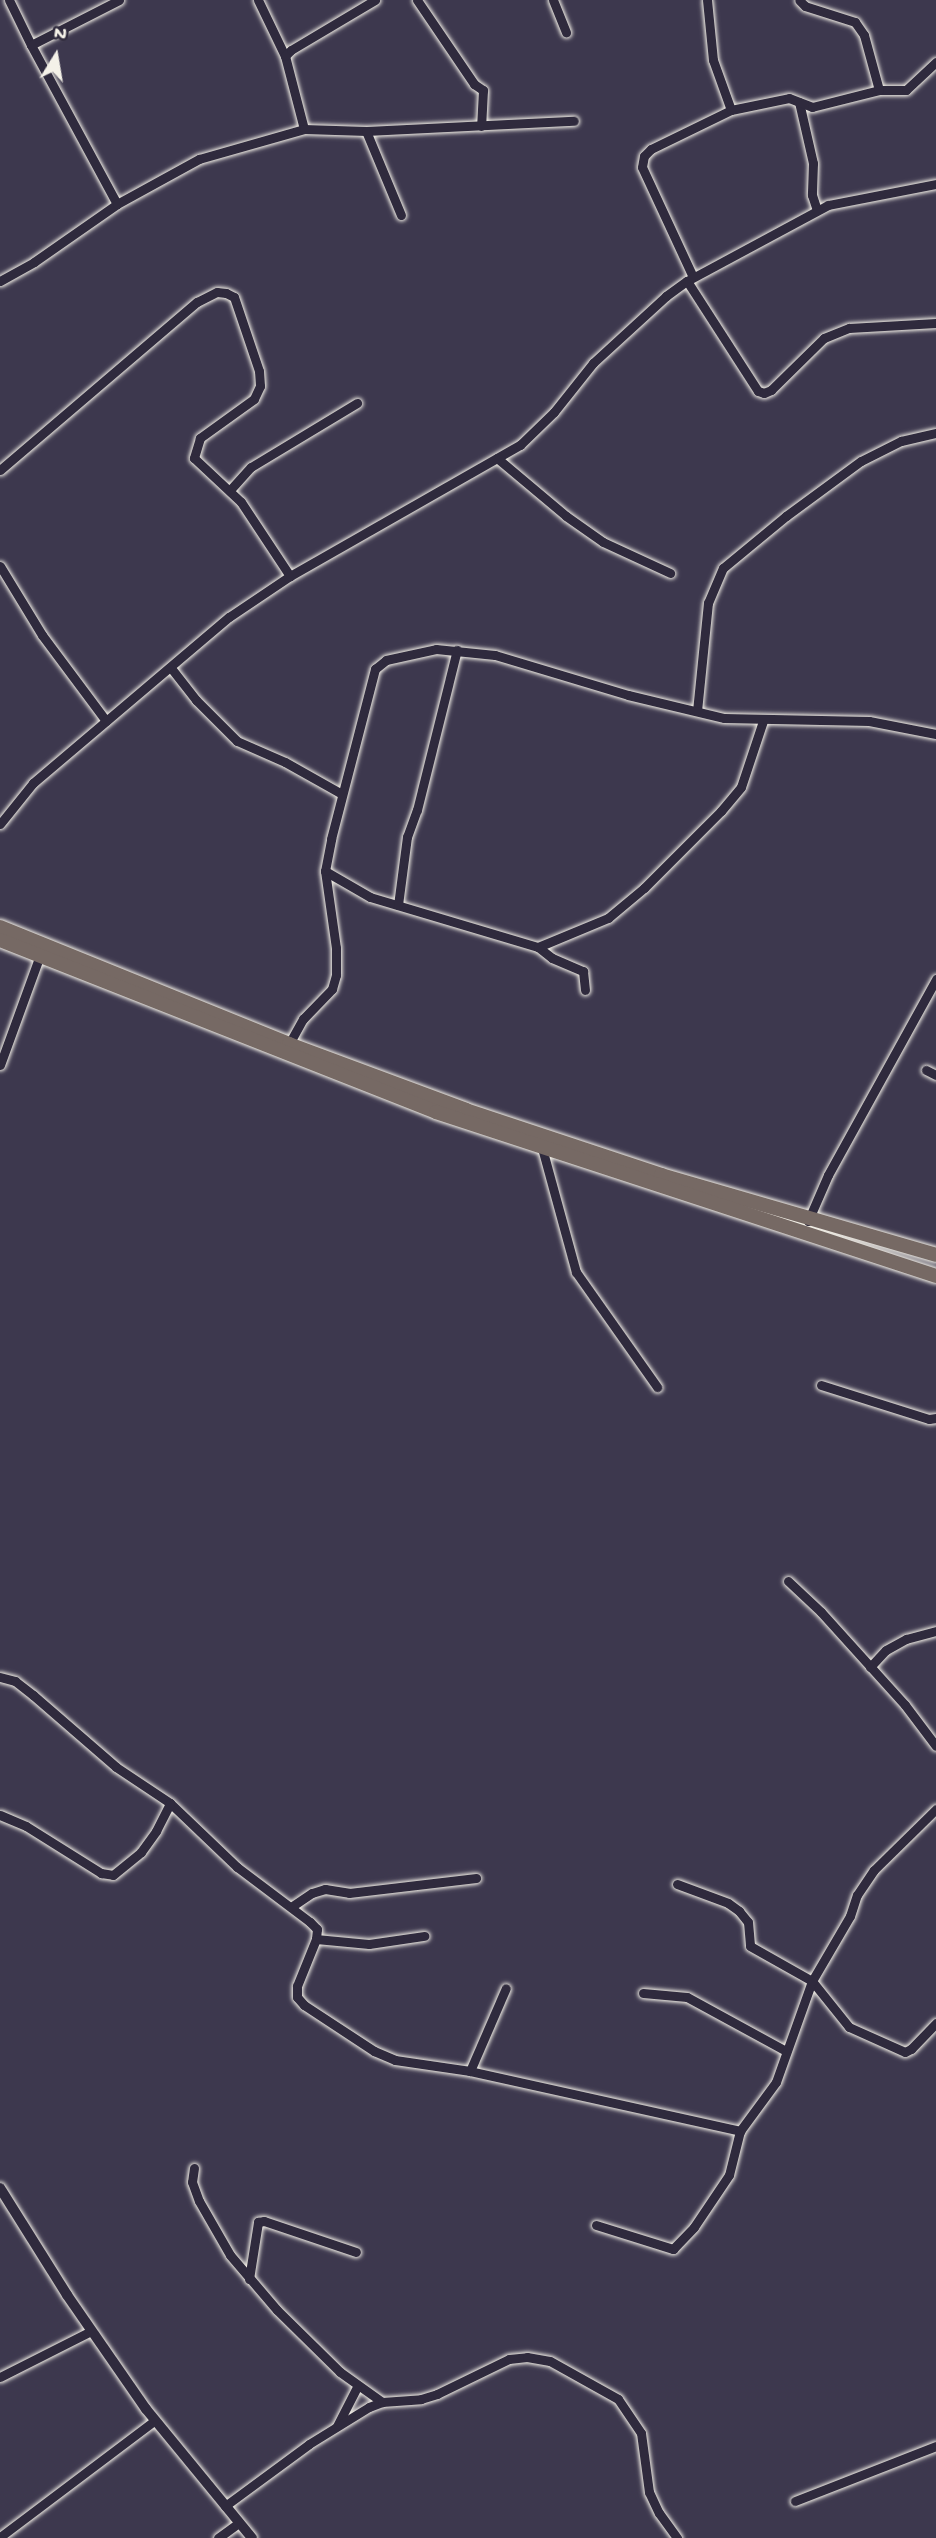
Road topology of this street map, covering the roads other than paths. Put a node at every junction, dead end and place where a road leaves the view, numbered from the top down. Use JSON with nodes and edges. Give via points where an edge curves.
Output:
{"nodes":[{"id":1,"x":119,"y":0,"type":"edge"},
{"id":2,"x":258,"y":0,"type":"edge"},
{"id":3,"x":375,"y":0,"type":"edge"},
{"id":4,"x":417,"y":0,"type":"edge"},
{"id":5,"x":553,"y":0,"type":"edge"},
{"id":6,"x":707,"y":0,"type":"edge"},
{"id":7,"x":799,"y":0,"type":"edge"},
{"id":8,"x":10,"y":1,"type":"edge"},
{"id":9,"x":0,"y":10,"type":"edge"},
{"id":10,"x":566,"y":32,"type":"dead end"},
{"id":11,"x":32,"y":45,"type":"junction"},
{"id":12,"x":285,"y":57,"type":"junction"},
{"id":13,"x":936,"y":62,"type":"edge"},
{"id":14,"x":879,"y":90,"type":"junction"},
{"id":15,"x":799,"y":102,"type":"junction"},
{"id":16,"x":731,"y":110,"type":"junction"},
{"id":17,"x":574,"y":121,"type":"dead end"},
{"id":18,"x":481,"y":126,"type":"junction"},
{"id":19,"x":304,"y":129,"type":"junction"},
{"id":20,"x":366,"y":131,"type":"junction"},
{"id":21,"x":936,"y":184,"type":"edge"},
{"id":22,"x":117,"y":204,"type":"junction"},
{"id":23,"x":817,"y":210,"type":"junction"},
{"id":24,"x":401,"y":215,"type":"dead end"},
{"id":25,"x":690,"y":279,"type":"junction"},
{"id":26,"x":0,"y":281,"type":"edge"},
{"id":27,"x":936,"y":323,"type":"edge"},
{"id":28,"x":356,"y":403,"type":"dead end"},
{"id":29,"x":936,"y":433,"type":"edge"},
{"id":30,"x":497,"y":458,"type":"junction"},
{"id":31,"x":0,"y":470,"type":"edge"},
{"id":32,"x":230,"y":490,"type":"junction"},
{"id":33,"x":0,"y":566,"type":"edge"},
{"id":34,"x":670,"y":573,"type":"dead end"},
{"id":35,"x":290,"y":576,"type":"junction"},
{"id":36,"x":457,"y":650,"type":"junction"},
{"id":37,"x":171,"y":668,"type":"junction"},
{"id":38,"x":697,"y":711,"type":"junction"},
{"id":39,"x":763,"y":720,"type":"junction"},
{"id":40,"x":106,"y":721,"type":"junction"},
{"id":41,"x":936,"y":734,"type":"edge"},
{"id":42,"x":342,"y":794,"type":"junction"},
{"id":43,"x":0,"y":824,"type":"edge"},
{"id":44,"x":325,"y":871,"type":"junction"},
{"id":45,"x":397,"y":905,"type":"junction"},
{"id":46,"x":0,"y":927,"type":"edge"},
{"id":47,"x":0,"y":940,"type":"edge"},
{"id":48,"x":538,"y":947,"type":"junction"},
{"id":49,"x":40,"y":955,"type":"junction"},
{"id":50,"x":936,"y":979,"type":"edge"},
{"id":51,"x":585,"y":990,"type":"dead end"},
{"id":52,"x":176,"y":1003,"type":"junction"},
{"id":53,"x":289,"y":1044,"type":"junction"},
{"id":54,"x":0,"y":1065,"type":"edge"},
{"id":55,"x":926,"y":1070,"type":"dead end"},
{"id":56,"x":936,"y":1076,"type":"edge"},
{"id":57,"x":542,"y":1148,"type":"junction"},
{"id":58,"x":806,"y":1225,"type":"junction"},
{"id":59,"x":936,"y":1255,"type":"edge"},
{"id":60,"x":936,"y":1276,"type":"edge"},
{"id":61,"x":821,"y":1385,"type":"dead end"},
{"id":62,"x":657,"y":1387,"type":"dead end"},
{"id":63,"x":936,"y":1418,"type":"edge"},
{"id":64,"x":788,"y":1581,"type":"dead end"},
{"id":65,"x":936,"y":1631,"type":"edge"},
{"id":66,"x":870,"y":1667,"type":"junction"},
{"id":67,"x":0,"y":1676,"type":"edge"},
{"id":68,"x":936,"y":1746,"type":"edge"},
{"id":69,"x":170,"y":1803,"type":"junction"},
{"id":70,"x":936,"y":1809,"type":"edge"},
{"id":71,"x":0,"y":1815,"type":"edge"},
{"id":72,"x":476,"y":1878,"type":"dead end"},
{"id":73,"x":677,"y":1884,"type":"dead end"},
{"id":74,"x":291,"y":1907,"type":"junction"},
{"id":75,"x":424,"y":1937,"type":"dead end"},
{"id":76,"x":316,"y":1938,"type":"junction"},
{"id":77,"x":812,"y":1980,"type":"junction"},
{"id":78,"x":506,"y":1988,"type":"dead end"},
{"id":79,"x":643,"y":1993,"type":"dead end"},
{"id":80,"x":936,"y":2023,"type":"edge"},
{"id":81,"x":786,"y":2051,"type":"junction"},
{"id":82,"x":470,"y":2071,"type":"junction"},
{"id":83,"x":740,"y":2131,"type":"junction"},
{"id":84,"x":194,"y":2168,"type":"dead end"},
{"id":85,"x":0,"y":2188,"type":"edge"},
{"id":86,"x":596,"y":2225,"type":"dead end"},
{"id":87,"x":356,"y":2252,"type":"dead end"},
{"id":88,"x":249,"y":2279,"type":"junction"},
{"id":89,"x":91,"y":2330,"type":"junction"},
{"id":90,"x":0,"y":2377,"type":"edge"},
{"id":91,"x":357,"y":2387,"type":"junction"},
{"id":92,"x":382,"y":2402,"type":"junction"},
{"id":93,"x":155,"y":2420,"type":"junction"},
{"id":94,"x":337,"y":2426,"type":"junction"},
{"id":95,"x":936,"y":2446,"type":"edge"},
{"id":96,"x":795,"y":2501,"type":"dead end"},
{"id":97,"x":225,"y":2506,"type":"junction"},
{"id":98,"x":239,"y":2523,"type":"junction"},
{"id":99,"x":0,"y":2537,"type":"edge"},
{"id":100,"x":218,"y":2538,"type":"edge"},
{"id":101,"x":252,"y":2538,"type":"edge"},
{"id":102,"x":677,"y":2538,"type":"edge"}],
"edges":[{"from":1,"to":11,"type":"street"},
{"from":2,"to":12,"type":"street"},
{"from":3,"to":12,"type":"street"},
{"from":4,"to":18,"type":"street","via":[[474,85],[483,90]]},
{"from":5,"to":10,"type":"street"},
{"from":6,"to":16,"type":"street","via":[[713,60]]},
{"from":7,"to":14,"type":"street","via":[[855,22],[864,35]]},
{"from":8,"to":9,"type":"street"},
{"from":8,"to":11,"type":"street"},
{"from":11,"to":22,"type":"street"},
{"from":12,"to":19,"type":"street"},
{"from":13,"to":14,"type":"street","via":[[906,90]]},
{"from":14,"to":15,"type":"street","via":[[812,107]]},
{"from":15,"to":16,"type":"street","via":[[789,98]]},
{"from":15,"to":23,"type":"street","via":[[813,163],[812,195]]},
{"from":16,"to":25,"type":"street","via":[[644,156],[642,167]]},
{"from":17,"to":18,"type":"street"},
{"from":18,"to":20,"type":"street"},
{"from":19,"to":20,"type":"street"},
{"from":19,"to":22,"type":"street","via":[[199,159]]},
{"from":20,"to":24,"type":"street"},
{"from":21,"to":23,"type":"street","via":[[853,198]]},
{"from":22,"to":26,"type":"street"},
{"from":23,"to":25,"type":"street"},
{"from":25,"to":27,"type":"street","via":[[764,394],[824,338],[849,328]]},
{"from":25,"to":30,"type":"street","via":[[593,363],[535,433]]},
{"from":28,"to":32,"type":"street","via":[[261,460]]},
{"from":29,"to":38,"type":"street","via":[[901,441],[861,461],[723,568],[708,603]]},
{"from":30,"to":34,"type":"street","via":[[603,542]]},
{"from":30,"to":35,"type":"street"},
{"from":31,"to":32,"type":"street","via":[[197,302],[217,292],[234,298],[260,386],[254,399],[200,438],[195,448],[194,458]]},
{"from":32,"to":35,"type":"street"},
{"from":33,"to":40,"type":"street"},
{"from":35,"to":37,"type":"street","via":[[229,617]]},
{"from":36,"to":38,"type":"street","via":[[495,655]]},
{"from":36,"to":42,"type":"street","via":[[406,654],[375,668]]},
{"from":36,"to":45,"type":"street","via":[[407,837]]},
{"from":37,"to":40,"type":"street"},
{"from":37,"to":42,"type":"street","via":[[237,741]]},
{"from":38,"to":39,"type":"street"},
{"from":39,"to":41,"type":"street","via":[[869,721]]},
{"from":39,"to":48,"type":"street","via":[[741,787],[721,811],[608,918]]},
{"from":40,"to":43,"type":"street","via":[[33,783]]},
{"from":42,"to":44,"type":"street"},
{"from":44,"to":45,"type":"street","via":[[370,897]]},
{"from":44,"to":53,"type":"street","via":[[336,975],[332,989],[303,1019]]},
{"from":45,"to":48,"type":"street"},
{"from":46,"to":52,"type":"main road"},
{"from":47,"to":49,"type":"main road"},
{"from":48,"to":51,"type":"street","via":[[583,971]]},
{"from":49,"to":52,"type":"main road"},
{"from":49,"to":54,"type":"street"},
{"from":50,"to":58,"type":"street","via":[[828,1175]]},
{"from":52,"to":53,"type":"main road"},
{"from":52,"to":57,"type":"main road","via":[[436,1112]]},
{"from":53,"to":58,"type":"main road"},
{"from":55,"to":56,"type":"street"},
{"from":57,"to":58,"type":"main road"},
{"from":57,"to":62,"type":"street","via":[[576,1272]]},
{"from":58,"to":59,"type":"main road","via":[[888,1239]]},
{"from":58,"to":60,"type":"main road"},
{"from":61,"to":63,"type":"street"},
{"from":64,"to":66,"type":"street"},
{"from":65,"to":66,"type":"street","via":[[906,1639],[886,1650]]},
{"from":66,"to":68,"type":"street"},
{"from":67,"to":69,"type":"street","via":[[15,1681],[116,1767]]},
{"from":69,"to":71,"type":"street","via":[[141,1852],[113,1875],[101,1873]]},
{"from":69,"to":74,"type":"street","via":[[237,1867]]},
{"from":70,"to":77,"type":"street","via":[[874,1870]]},
{"from":72,"to":74,"type":"street","via":[[349,1893],[325,1889]]},
{"from":73,"to":77,"type":"street","via":[[728,1903],[748,1922],[750,1946]]},
{"from":74,"to":76,"type":"street","via":[[317,1929]]},
{"from":75,"to":76,"type":"street","via":[[369,1944]]},
{"from":76,"to":82,"type":"street","via":[[297,1986],[303,2005],[395,2060]]},
{"from":77,"to":80,"type":"street","via":[[849,2027],[893,2049],[911,2049]]},
{"from":77,"to":81,"type":"street"},
{"from":78,"to":82,"type":"street"},
{"from":79,"to":81,"type":"street","via":[[687,1997]]},
{"from":81,"to":83,"type":"street","via":[[776,2082]]},
{"from":82,"to":83,"type":"street"},
{"from":83,"to":86,"type":"street","via":[[720,2192],[676,2247]]},
{"from":84,"to":88,"type":"street","via":[[191,2182],[199,2202]]},
{"from":85,"to":89,"type":"street"},
{"from":87,"to":88,"type":"street","via":[[258,2222]]},
{"from":88,"to":91,"type":"street"},
{"from":89,"to":90,"type":"street"},
{"from":89,"to":93,"type":"street"},
{"from":91,"to":92,"type":"street"},
{"from":91,"to":94,"type":"street"},
{"from":92,"to":94,"type":"street"},
{"from":92,"to":102,"type":"street","via":[[437,2394],[509,2359],[551,2361],[587,2384],[600,2386],[618,2399],[635,2421],[641,2433],[649,2492]]},
{"from":93,"to":97,"type":"street"},
{"from":93,"to":99,"type":"street"},
{"from":94,"to":97,"type":"street"},
{"from":95,"to":96,"type":"street"},
{"from":97,"to":98,"type":"street"},
{"from":98,"to":100,"type":"street"},
{"from":98,"to":101,"type":"street"}]}
